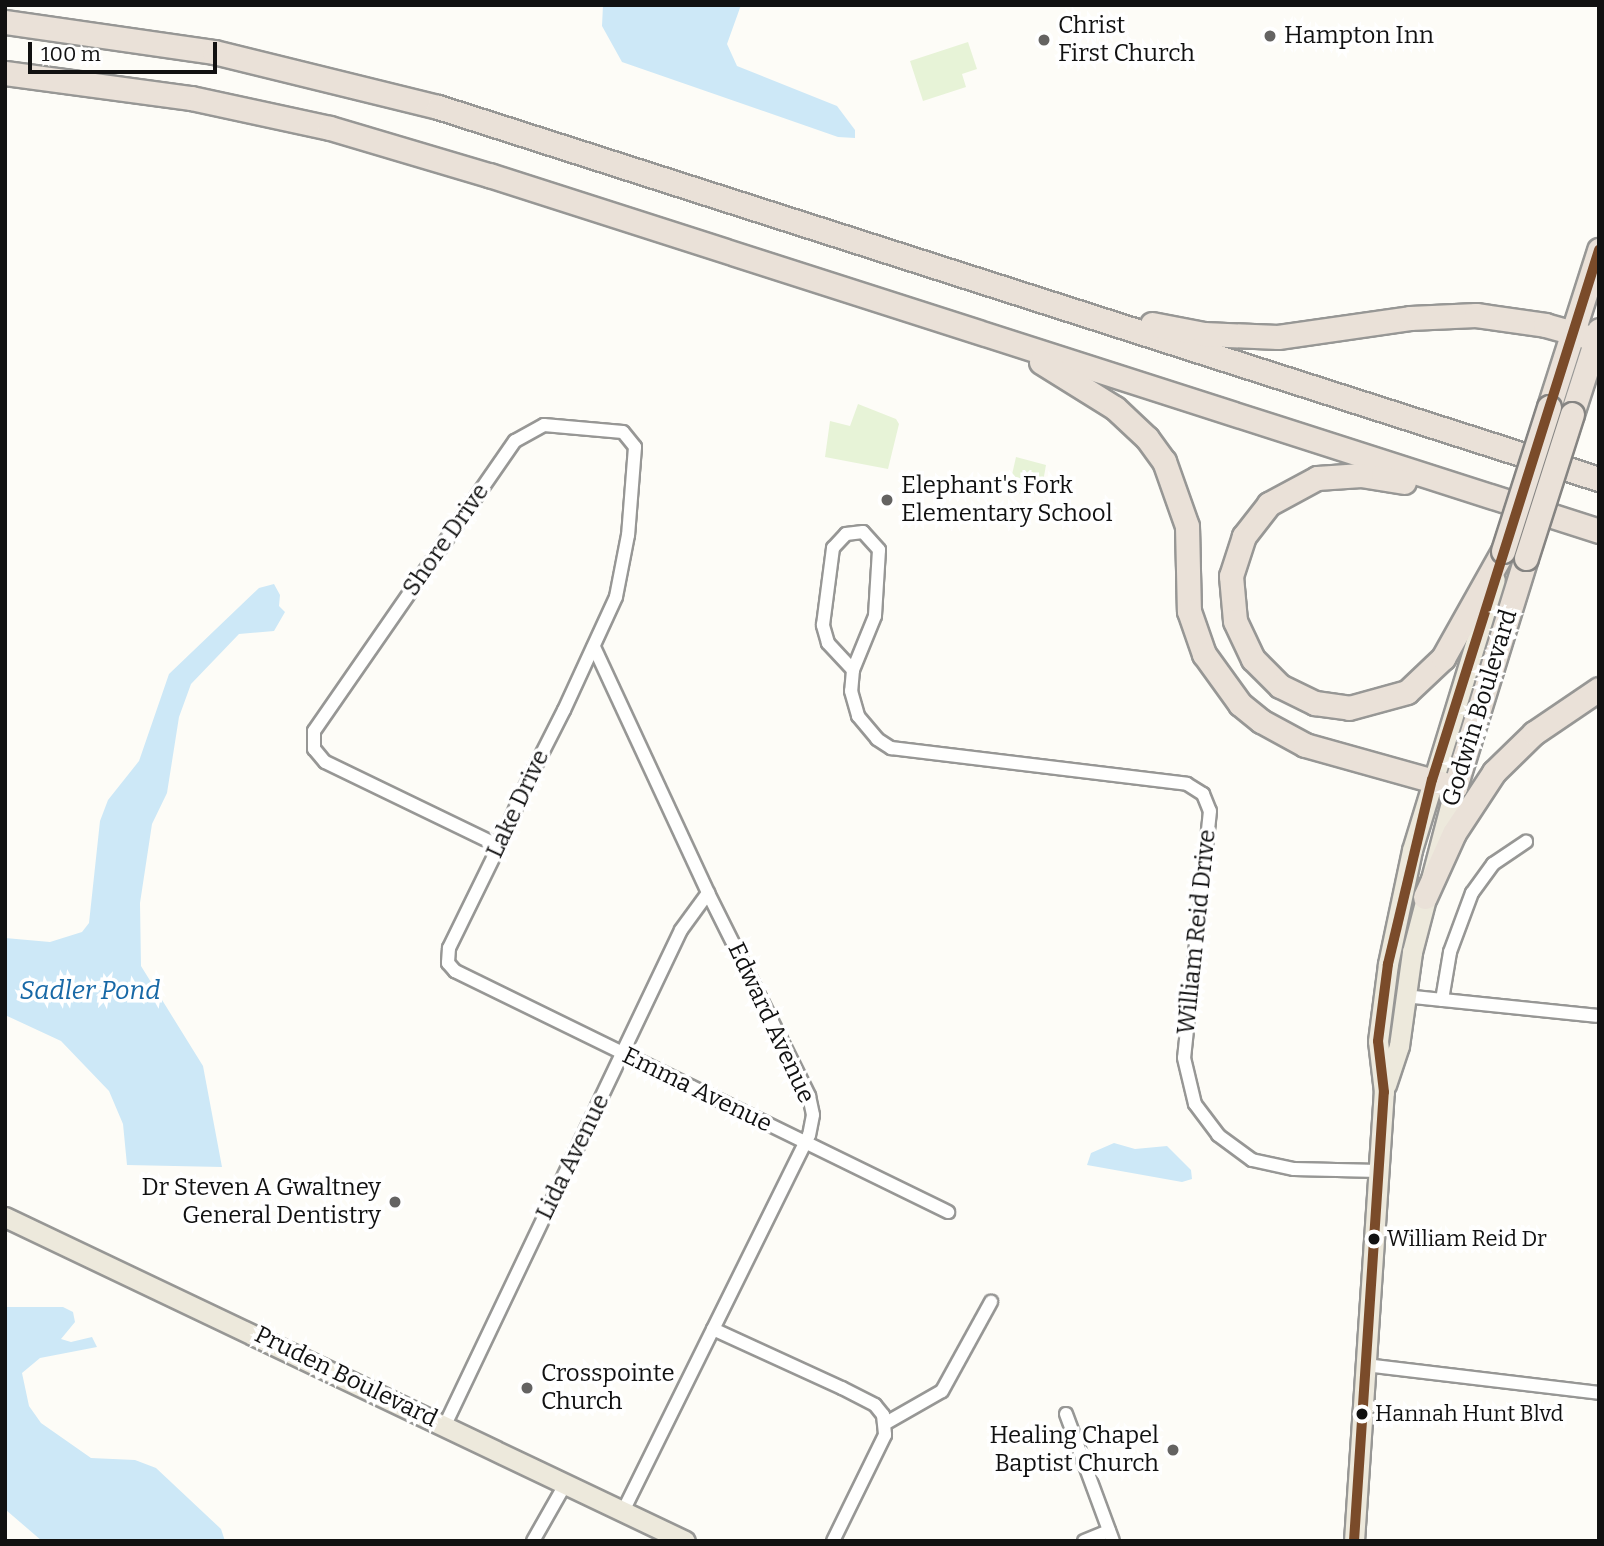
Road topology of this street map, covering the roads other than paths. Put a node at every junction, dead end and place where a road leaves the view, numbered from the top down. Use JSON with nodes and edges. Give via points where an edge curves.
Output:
{"nodes":[{"id":1,"x":5,"y":22,"type":"edge"},
{"id":2,"x":5,"y":73,"type":"edge"},
{"id":3,"x":1599,"y":250,"type":"edge"},
{"id":4,"x":983,"y":282,"type":"junction"},
{"id":5,"x":1573,"y":332,"type":"junction"},
{"id":6,"x":1598,"y":336,"type":"edge"},
{"id":7,"x":999,"y":338,"type":"junction"},
{"id":8,"x":1599,"y":479,"type":"edge"},
{"id":9,"x":1481,"y":494,"type":"junction"},
{"id":10,"x":1599,"y":531,"type":"edge"},
{"id":11,"x":1503,"y":551,"type":"junction"},
{"id":12,"x":594,"y":647,"type":"junction"},
{"id":13,"x":853,"y":670,"type":"junction"},
{"id":14,"x":1599,"y":689,"type":"edge"},
{"id":15,"x":1432,"y":780,"type":"junction"},
{"id":16,"x":1455,"y":787,"type":"junction"},
{"id":17,"x":1526,"y":842,"type":"dead end"},
{"id":18,"x":499,"y":846,"type":"junction"},
{"id":19,"x":708,"y":892,"type":"junction"},
{"id":20,"x":1425,"y":897,"type":"junction"},
{"id":21,"x":448,"y":963,"type":"joint"},
{"id":22,"x":1404,"y":996,"type":"junction"},
{"id":23,"x":1442,"y":1000,"type":"junction"},
{"id":24,"x":1596,"y":1016,"type":"dead end"},
{"id":25,"x":623,"y":1054,"type":"junction"},
{"id":26,"x":1384,"y":1092,"type":"junction"},
{"id":27,"x":805,"y":1142,"type":"junction"},
{"id":28,"x":1379,"y":1171,"type":"junction"},
{"id":29,"x":948,"y":1212,"type":"dead end"},
{"id":30,"x":5,"y":1216,"type":"edge"},
{"id":31,"x":991,"y":1302,"type":"dead end"},
{"id":32,"x":713,"y":1329,"type":"junction"},
{"id":33,"x":1364,"y":1365,"type":"junction"},
{"id":34,"x":1599,"y":1392,"type":"edge"},
{"id":35,"x":1066,"y":1414,"type":"dead end"},
{"id":36,"x":886,"y":1423,"type":"junction"},
{"id":37,"x":445,"y":1426,"type":"junction"},
{"id":38,"x":566,"y":1483,"type":"junction"},
{"id":39,"x":623,"y":1511,"type":"junction"},
{"id":40,"x":1111,"y":1536,"type":"edge"},
{"id":41,"x":533,"y":1541,"type":"edge"},
{"id":42,"x":685,"y":1541,"type":"edge"},
{"id":43,"x":833,"y":1541,"type":"edge"},
{"id":44,"x":1084,"y":1541,"type":"edge"},
{"id":45,"x":1354,"y":1541,"type":"edge"}],
"edges":[{"from":1,"to":4,"type":"highway","via":[[214,52],[353,83]]},
{"from":2,"to":7,"type":"highway","via":[[191,98],[330,128]]},
{"from":3,"to":5,"type":"highway","name":"Godwin Boulevard"},
{"from":4,"to":5,"type":"highway","via":[[1074,301],[1137,321],[1216,335],[1308,335],[1456,315],[1522,320]]},
{"from":4,"to":8,"type":"highway"},
{"from":5,"to":6,"type":"highway"},
{"from":5,"to":11,"type":"highway","name":"Godwin Boulevard","bridge":true},
{"from":6,"to":16,"type":"highway","name":"Godwin Boulevard","bridge":true},
{"from":7,"to":9,"type":"highway"},
{"from":7,"to":15,"type":"highway","via":[[1115,408],[1164,461],[1187,526],[1189,611],[1215,674],[1240,704],[1305,745]]},
{"from":9,"to":10,"type":"highway"},
{"from":9,"to":11,"type":"highway","via":[[1361,475],[1317,478],[1283,493],[1256,518],[1234,562],[1231,594],[1239,634],[1265,673],[1297,696],[1349,708],[1390,700],[1434,670]]},
{"from":11,"to":15,"type":"main road","name":"Godwin Boulevard"},
{"from":12,"to":18,"type":"street","name":"Lake Drive"},
{"from":12,"to":18,"type":"street","name":"Shore Drive","via":[[623,573],[635,447],[623,432],[544,425],[515,441],[331,704],[313,740],[317,754],[337,769]]},
{"from":12,"to":19,"type":"street","name":"Edward Avenue"},
{"from":13,"to":13,"type":"street","name":"William Reid Drive","via":[[873,626],[880,555],[870,536],[856,532],[846,534],[833,548],[823,625],[828,643]]},
{"from":13,"to":28,"type":"street","name":"William Reid Drive","via":[[851,691],[858,716],[877,739],[891,747],[1188,784],[1203,794],[1210,811],[1184,1058],[1195,1104],[1218,1135],[1252,1160],[1294,1169]]},
{"from":14,"to":20,"type":"highway","via":[[1534,733],[1494,772],[1454,834]]},
{"from":15,"to":16,"type":"highway"},
{"from":15,"to":26,"type":"main road","name":"Godwin Boulevard","via":[[1388,964],[1378,1041]]},
{"from":16,"to":20,"type":"main road","name":"Godwin Boulevard"},
{"from":17,"to":23,"type":"street","via":[[1493,864],[1472,893],[1450,952]]},
{"from":18,"to":21,"type":"street","name":"Lake Drive","via":[[449,948]]},
{"from":19,"to":25,"type":"street","name":"Lida Avenue","via":[[681,930]]},
{"from":19,"to":27,"type":"street","name":"Edward Avenue","via":[[809,1096],[813,1121]]},
{"from":20,"to":22,"type":"main road","name":"Godwin Boulevard"},
{"from":21,"to":25,"type":"street","name":"Emma Avenue","via":[[455,971]]},
{"from":22,"to":23,"type":"street"},
{"from":22,"to":26,"type":"main road","name":"Godwin Boulevard","via":[[1399,1046]]},
{"from":23,"to":24,"type":"street"},
{"from":25,"to":27,"type":"street","name":"Emma Avenue"},
{"from":25,"to":37,"type":"street","name":"Lida Avenue"},
{"from":26,"to":28,"type":"main road","name":"Godwin Boulevard"},
{"from":27,"to":29,"type":"street","name":"Emma Avenue"},
{"from":27,"to":32,"type":"street","name":"Edward Avenue"},
{"from":28,"to":33,"type":"main road","name":"Godwin Boulevard"},
{"from":30,"to":37,"type":"main road","name":"Pruden Boulevard"},
{"from":31,"to":36,"type":"street","via":[[942,1391]]},
{"from":32,"to":36,"type":"street","via":[[875,1405]]},
{"from":32,"to":39,"type":"street","name":"Edward Avenue"},
{"from":33,"to":34,"type":"street"},
{"from":33,"to":45,"type":"main road","name":"Godwin Boulevard"},
{"from":35,"to":40,"type":"street"},
{"from":36,"to":43,"type":"street","via":[[878,1452]]},
{"from":37,"to":38,"type":"main road","name":"Pruden Boulevard"},
{"from":38,"to":39,"type":"main road","name":"Pruden Boulevard"},
{"from":38,"to":41,"type":"street"},
{"from":39,"to":42,"type":"main road","name":"Pruden Boulevard"},
{"from":40,"to":44,"type":"street"}]}
